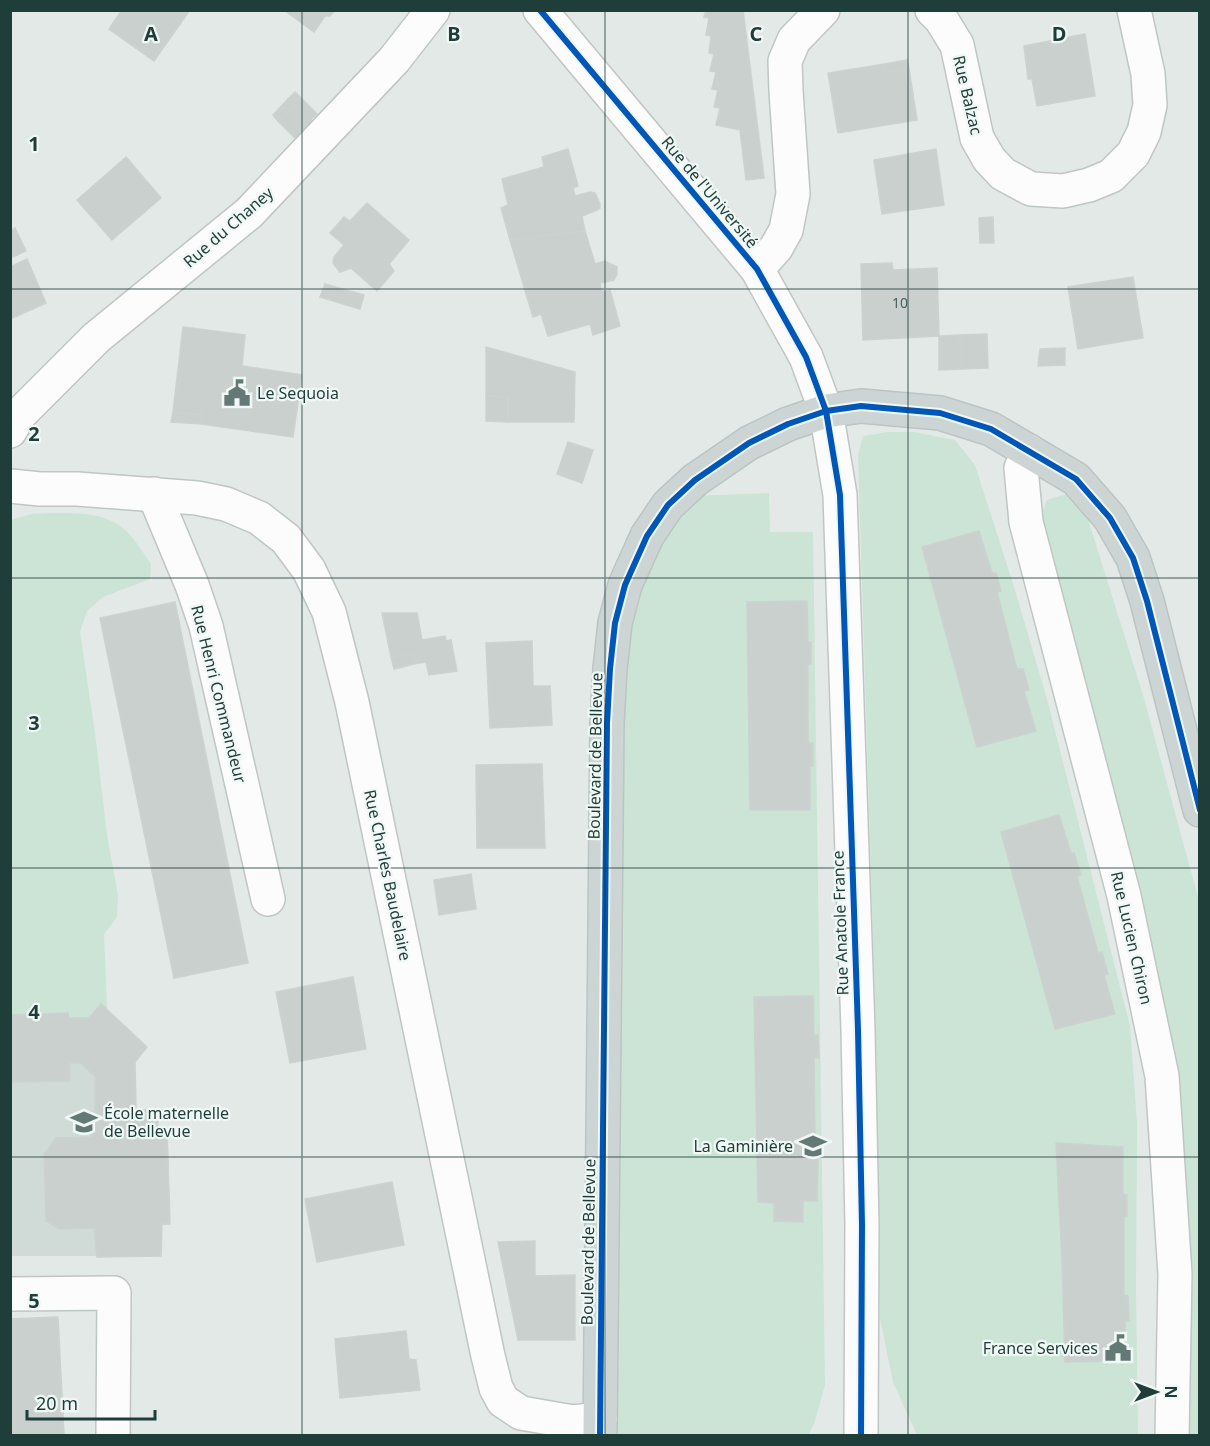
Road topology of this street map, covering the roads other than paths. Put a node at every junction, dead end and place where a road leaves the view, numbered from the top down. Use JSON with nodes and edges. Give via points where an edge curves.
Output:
{"nodes":[{"id":1,"x":433,"y":10,"type":"edge"},
{"id":2,"x":540,"y":10,"type":"edge"},
{"id":3,"x":823,"y":10,"type":"edge"},
{"id":4,"x":932,"y":10,"type":"edge"},
{"id":5,"x":1134,"y":10,"type":"edge"},
{"id":6,"x":757,"y":268,"type":"junction"},
{"id":7,"x":826,"y":411,"type":"junction"},
{"id":8,"x":10,"y":431,"type":"edge"},
{"id":9,"x":1029,"y":451,"type":"junction"},
{"id":10,"x":10,"y":486,"type":"edge"},
{"id":11,"x":154,"y":494,"type":"junction"},
{"id":12,"x":1200,"y":810,"type":"edge"},
{"id":13,"x":268,"y":899,"type":"dead end"},
{"id":14,"x":10,"y":1294,"type":"edge"},
{"id":15,"x":600,"y":1427,"type":"edge"},
{"id":16,"x":113,"y":1436,"type":"edge"},
{"id":17,"x":861,"y":1436,"type":"edge"},
{"id":18,"x":1172,"y":1436,"type":"edge"}],
"edges":[{"from":1,"to":8,"type":"street","name":"Rue du Chaney","via":[[394,60],[249,213],[96,338],[20,414]]},
{"from":2,"to":6,"type":"street","name":"Rue de l'Université"},
{"from":3,"to":6,"type":"street","via":[[794,40],[785,61],[793,194],[786,230],[776,249]]},
{"from":4,"to":5,"type":"street","name":"Rue Balzac","via":[[957,45],[977,138],[989,159],[1003,174],[1031,189],[1063,191],[1111,176],[1132,154],[1144,132],[1150,105],[1148,74]]},
{"from":6,"to":7,"type":"street","name":"Rue de l'Université","via":[[806,357]]},
{"from":7,"to":9,"type":"main road","name":"Boulevard de Bellevue","via":[[861,406],[940,413],[992,429]]},
{"from":7,"to":15,"type":"main road","name":"Boulevard de Bellevue","via":[[748,443],[695,480],[668,505],[647,536],[625,585],[615,623],[608,723]]},
{"from":7,"to":17,"type":"street","name":"Rue Anatole France","via":[[840,495],[858,1030]]},
{"from":9,"to":12,"type":"main road","name":"Boulevard de Bellevue","via":[[1076,479],[1110,518],[1132,558],[1148,601]]},
{"from":9,"to":18,"type":"street","name":"Rue Lucien Chiron","via":[[1021,468],[1026,522],[1124,896],[1162,1076],[1175,1274]]},
{"from":10,"to":11,"type":"street","name":"Rue Charles Baudelaire"},
{"from":11,"to":13,"type":"street","name":"Rue Henri Commandeur","via":[[206,626]]},
{"from":11,"to":15,"type":"street","name":"Rue Charles Baudelaire","via":[[226,504],[259,518],[286,539],[309,570],[329,612],[352,702],[496,1388],[503,1401],[521,1413]]},
{"from":14,"to":16,"type":"street","via":[[114,1293]]}]}
